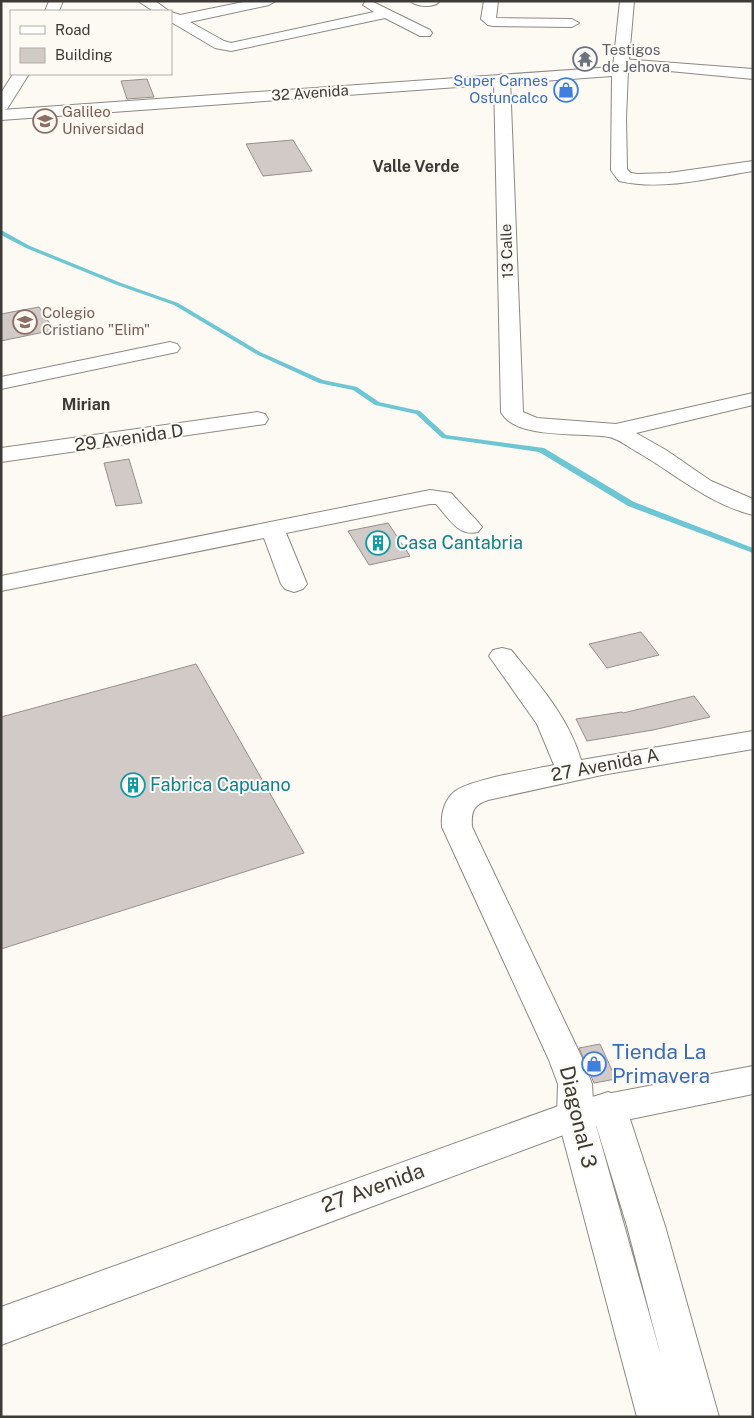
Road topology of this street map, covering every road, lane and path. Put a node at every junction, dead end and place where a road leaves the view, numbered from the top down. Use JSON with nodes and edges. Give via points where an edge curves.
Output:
{"nodes":[{"id":1,"x":145,"y":1,"type":"edge"},
{"id":2,"x":269,"y":1,"type":"edge"},
{"id":3,"x":362,"y":1,"type":"edge"},
{"id":4,"x":417,"y":1,"type":"edge"},
{"id":5,"x":491,"y":1,"type":"edge"},
{"id":6,"x":627,"y":1,"type":"edge"},
{"id":7,"x":432,"y":2,"type":"edge"},
{"id":8,"x":160,"y":10,"type":"edge"},
{"id":9,"x":386,"y":14,"type":"junction"},
{"id":10,"x":173,"y":22,"type":"edge"},
{"id":11,"x":535,"y":23,"type":"junction"},
{"id":12,"x":572,"y":23,"type":"dead end"},
{"id":13,"x":425,"y":33,"type":"dead end"},
{"id":14,"x":534,"y":38,"type":"dead end"},
{"id":15,"x":621,"y":67,"type":"junction"},
{"id":16,"x":753,"y":74,"type":"edge"},
{"id":17,"x":19,"y":75,"type":"edge"},
{"id":18,"x":502,"y":79,"type":"junction"},
{"id":19,"x":1,"y":106,"type":"edge"},
{"id":20,"x":1,"y":115,"type":"edge"},
{"id":21,"x":753,"y":166,"type":"edge"},
{"id":22,"x":170,"y":348,"type":"dead end"},
{"id":23,"x":1,"y":383,"type":"edge"},
{"id":24,"x":753,"y":399,"type":"edge"},
{"id":25,"x":257,"y":419,"type":"dead end"},
{"id":26,"x":616,"y":431,"type":"junction"},
{"id":27,"x":1,"y":455,"type":"edge"},
{"id":28,"x":753,"y":508,"type":"edge"},
{"id":29,"x":470,"y":527,"type":"dead end"},
{"id":30,"x":273,"y":530,"type":"junction"},
{"id":31,"x":1,"y":584,"type":"edge"},
{"id":32,"x":294,"y":584,"type":"dead end"},
{"id":33,"x":502,"y":656,"type":"dead end"},
{"id":34,"x":753,"y":740,"type":"edge"},
{"id":35,"x":570,"y":770,"type":"junction"},
{"id":36,"x":461,"y":803,"type":"joint"},
{"id":37,"x":753,"y":1080,"type":"edge"},
{"id":38,"x":592,"y":1111,"type":"junction"},
{"id":39,"x":1,"y":1326,"type":"edge"},
{"id":40,"x":658,"y":1417,"type":"edge"},
{"id":41,"x":698,"y":1417,"type":"edge"}],
"edges":[{"from":1,"to":8,"type":"street"},
{"from":2,"to":10,"type":"street"},
{"from":3,"to":9,"type":"street"},
{"from":4,"to":7,"type":"street"},
{"from":5,"to":11,"type":"street","via":[[490,21]]},
{"from":6,"to":15,"type":"street"},
{"from":9,"to":10,"type":"street","via":[[235,47],[223,46]]},
{"from":9,"to":13,"type":"street"},
{"from":11,"to":12,"type":"street"},
{"from":11,"to":14,"type":"street"},
{"from":15,"to":16,"type":"street","name":"32 Avenida"},
{"from":15,"to":18,"type":"street","name":"32 Avenida"},
{"from":15,"to":21,"type":"street","via":[[619,170],[625,177],[654,180]]},
{"from":17,"to":19,"type":"street"},
{"from":18,"to":20,"type":"street","name":"32 Avenida"},
{"from":18,"to":26,"type":"street","name":"13 Calle","via":[[512,412],[520,420],[534,424]]},
{"from":22,"to":23,"type":"street"},
{"from":24,"to":26,"type":"street"},
{"from":25,"to":27,"type":"street","name":"29 Avenida D"},
{"from":26,"to":28,"type":"street","via":[[702,486]]},
{"from":29,"to":30,"type":"street","via":[[445,500],[430,497]]},
{"from":30,"to":31,"type":"street"},
{"from":30,"to":32,"type":"street"},
{"from":33,"to":35,"type":"street","via":[[546,716],[563,747]]},
{"from":34,"to":35,"type":"street","name":"27 Avenida A"},
{"from":35,"to":36,"type":"street","name":"27 Avenida A","via":[[472,795]]},
{"from":36,"to":38,"type":"street","name":"Diagonal 3","via":[[456,816],[458,826],[575,1084]]},
{"from":37,"to":38,"type":"street","name":"27 Avenida"},
{"from":38,"to":39,"type":"street","name":"27 Avenida"},
{"from":38,"to":40,"type":"street","name":"Diagonal 3"},
{"from":38,"to":41,"type":"street","name":"Diagonal 3","via":[[646,1226]]}]}
